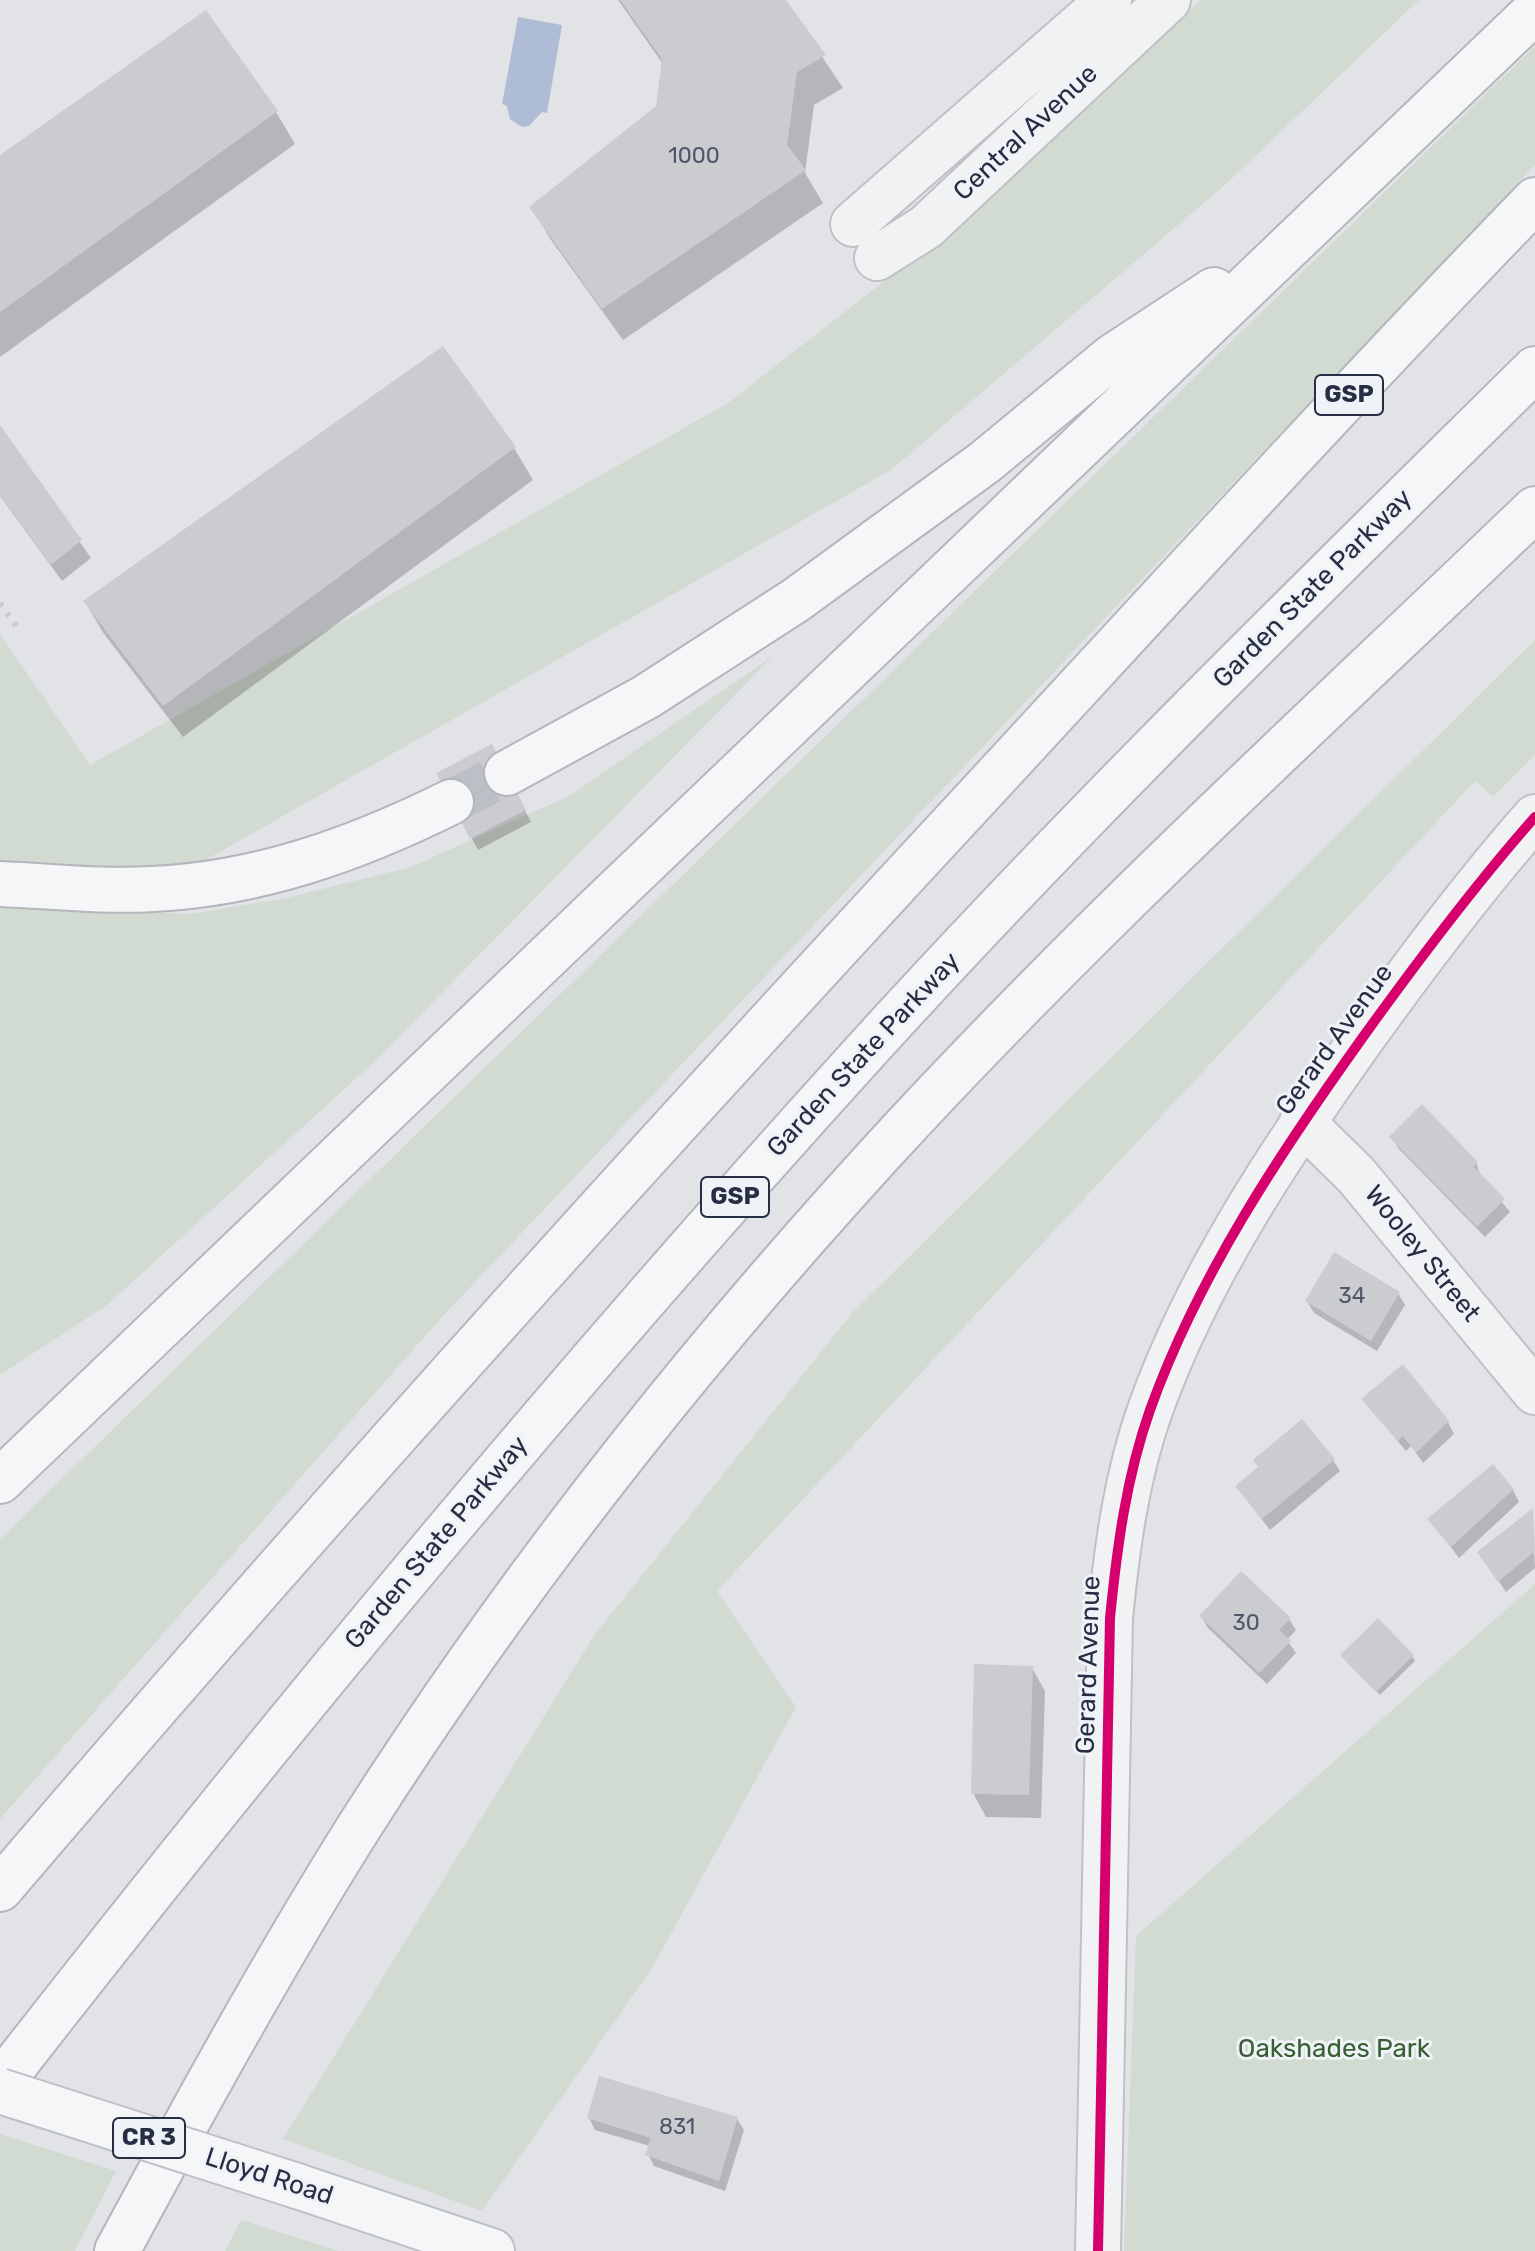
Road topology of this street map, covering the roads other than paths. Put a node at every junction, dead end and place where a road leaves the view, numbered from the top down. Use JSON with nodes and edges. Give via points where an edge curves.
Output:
{"nodes":[{"id":1,"x":1109,"y":0,"type":"edge"},
{"id":2,"x":1168,"y":0,"type":"edge"},
{"id":3,"x":1535,"y":11,"type":"edge"},
{"id":4,"x":1082,"y":52,"type":"junction"},
{"id":5,"x":1535,"y":200,"type":"edge"},
{"id":6,"x":1301,"y":235,"type":"junction"},
{"id":7,"x":865,"y":241,"type":"dead end"},
{"id":8,"x":1535,"y":369,"type":"edge"},
{"id":9,"x":1535,"y":509,"type":"edge"},
{"id":10,"x":507,"y":773,"type":"tunnel mouth"},
{"id":11,"x":451,"y":802,"type":"tunnel mouth"},
{"id":12,"x":1535,"y":817,"type":"edge"},
{"id":13,"x":0,"y":884,"type":"edge"},
{"id":14,"x":1302,"y":1122,"type":"junction"},
{"id":15,"x":1535,"y":1392,"type":"edge"},
{"id":16,"x":77,"y":1407,"type":"junction"},
{"id":17,"x":0,"y":1455,"type":"edge"},
{"id":18,"x":0,"y":1481,"type":"edge"},
{"id":19,"x":0,"y":1889,"type":"edge"},
{"id":20,"x":0,"y":2084,"type":"edge"},
{"id":21,"x":0,"y":2091,"type":"edge"},
{"id":22,"x":117,"y":2251,"type":"edge"},
{"id":23,"x":492,"y":2251,"type":"edge"},
{"id":24,"x":1098,"y":2251,"type":"edge"}],
"edges":[{"from":1,"to":4,"type":"street","name":"Central Avenue"},
{"from":2,"to":4,"type":"street","name":"Central Avenue"},
{"from":3,"to":6,"type":"main road"},
{"from":4,"to":7,"type":"street","name":"Central Avenue","via":[[926,227]]},
{"from":5,"to":19,"type":"main road","number":"GSP","via":[[598,1207]]},
{"from":6,"to":10,"type":"main road","via":[[1112,357],[985,462],[796,600],[646,697]]},
{"from":6,"to":16,"type":"main road"},
{"from":8,"to":20,"type":"main road","name":"Garden State Parkway","number":"GSP","via":[[1072,832],[770,1158],[378,1611]]},
{"from":9,"to":22,"type":"main road","via":[[1183,847],[880,1153],[669,1401],[522,1589],[359,1827]]},
{"from":11,"to":13,"type":"main road","via":[[359,844],[231,881],[150,889]]},
{"from":12,"to":14,"type":"street","name":"Gerard Avenue","via":[[1401,985]]},
{"from":14,"to":15,"type":"street","name":"Wooley Street","via":[[1356,1175]]},
{"from":14,"to":24,"type":"street","name":"Gerard Avenue","via":[[1180,1335],[1150,1411],[1126,1498],[1110,1618]]},
{"from":16,"to":17,"type":"main road"},
{"from":16,"to":18,"type":"main road"},
{"from":21,"to":23,"type":"main road","name":"Lloyd Road","number":"CR 3","bridge":true}]}
